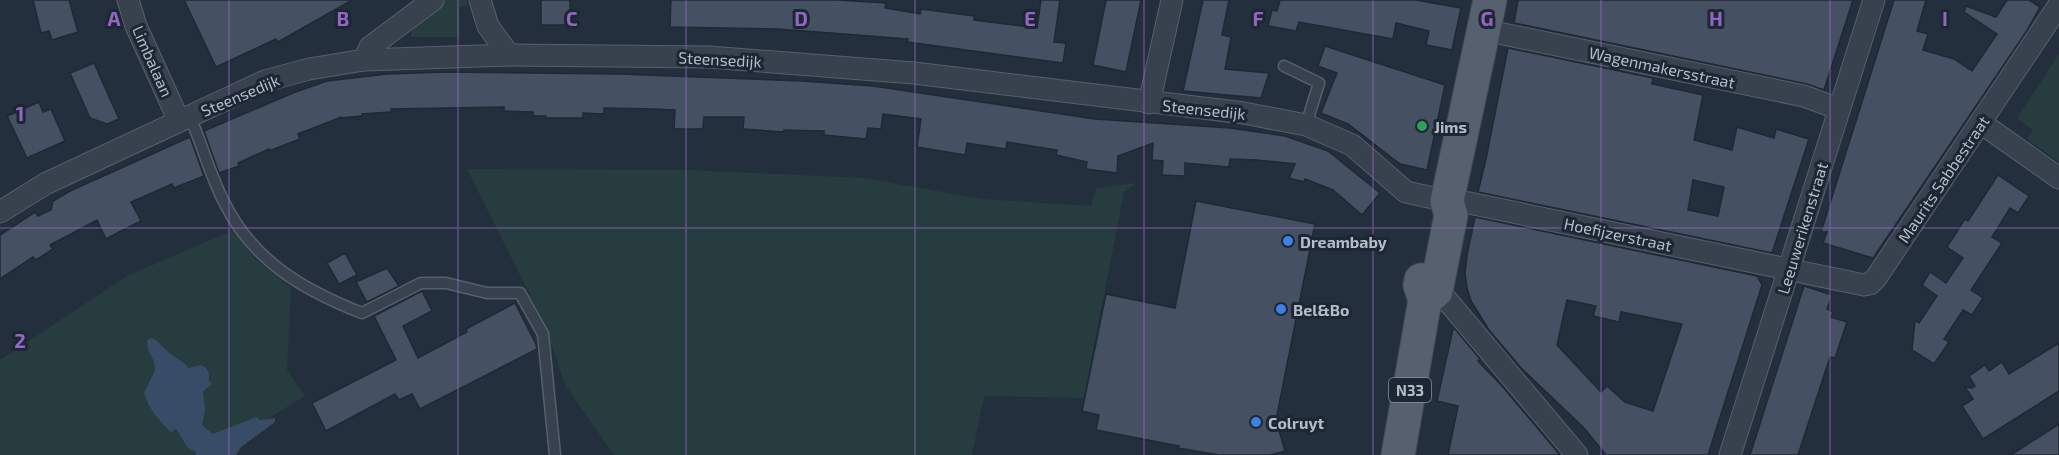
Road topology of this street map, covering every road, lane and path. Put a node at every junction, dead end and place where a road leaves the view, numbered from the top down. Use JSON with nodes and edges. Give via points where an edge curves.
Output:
{"nodes":[{"id":1,"x":128,"y":0,"type":"edge"},
{"id":2,"x":433,"y":0,"type":"edge"},
{"id":3,"x":480,"y":0,"type":"edge"},
{"id":4,"x":1172,"y":0,"type":"edge"},
{"id":5,"x":1874,"y":0,"type":"edge"},
{"id":6,"x":2059,"y":5,"type":"edge"},
{"id":7,"x":1487,"y":15,"type":"edge"},
{"id":8,"x":509,"y":55,"type":"junction"},
{"id":9,"x":364,"y":60,"type":"junction"},
{"id":10,"x":1284,"y":66,"type":"dead end"},
{"id":11,"x":1149,"y":103,"type":"junction"},
{"id":12,"x":1839,"y":110,"type":"junction"},
{"id":13,"x":185,"y":119,"type":"junction"},
{"id":14,"x":1981,"y":123,"type":"junction"},
{"id":15,"x":1306,"y":125,"type":"junction"},
{"id":16,"x":2059,"y":178,"type":"edge"},
{"id":17,"x":1447,"y":201,"type":"junction"},
{"id":18,"x":0,"y":212,"type":"edge"},
{"id":19,"x":1790,"y":269,"type":"junction"},
{"id":20,"x":1427,"y":292,"type":"junction"},
{"id":21,"x":555,"y":455,"type":"edge"},
{"id":22,"x":1398,"y":455,"type":"edge"},
{"id":23,"x":1577,"y":455,"type":"edge"},
{"id":24,"x":1730,"y":455,"type":"edge"}],
"edges":[{"from":1,"to":13,"type":"street","name":"Limbalaan","via":[[136,26]]},
{"from":2,"to":9,"type":"street","via":[[370,47]]},
{"from":3,"to":8,"type":"street","via":[[488,26]]},
{"from":4,"to":11,"type":"street"},
{"from":5,"to":12,"type":"street","name":"Leeuwerikenstraat"},
{"from":6,"to":14,"type":"street","name":"Maurits Sabbestraat"},
{"from":7,"to":12,"type":"street","name":"Wagenmakersstraat","via":[[1804,96]]},
{"from":7,"to":17,"type":"main road","number":"N33"},
{"from":8,"to":9,"type":"street","name":"Steensedijk"},
{"from":8,"to":11,"type":"street","name":"Steensedijk","via":[[709,57],[914,73]]},
{"from":9,"to":13,"type":"street","name":"Steensedijk","via":[[265,81]]},
{"from":10,"to":15,"type":"lane","via":[[1319,83]]},
{"from":11,"to":15,"type":"street","name":"Steensedijk","via":[[1244,113]]},
{"from":12,"to":19,"type":"street","name":"Leeuwerikenstraat"},
{"from":13,"to":18,"type":"street","name":"Steensedijk","via":[[45,184]]},
{"from":13,"to":21,"type":"lane","via":[[224,202],[257,251],[291,279],[332,301],[362,313],[421,283],[446,283],[487,293],[520,293],[543,334]]},
{"from":14,"to":16,"type":"street"},
{"from":14,"to":19,"type":"street","name":"Maurits Sabbestraat","via":[[1870,284]]},
{"from":15,"to":17,"type":"street","name":"Steensedijk","via":[[1352,145],[1406,192]]},
{"from":17,"to":19,"type":"street","name":"Hoefijzerstraat"},
{"from":17,"to":20,"type":"main road","number":"N33","via":[[1435,215]]},
{"from":19,"to":24,"type":"street","name":"Leeuwerikenstraat"},
{"from":20,"to":22,"type":"main road","number":"N33"},
{"from":20,"to":23,"type":"street","via":[[1446,299]]}]}
